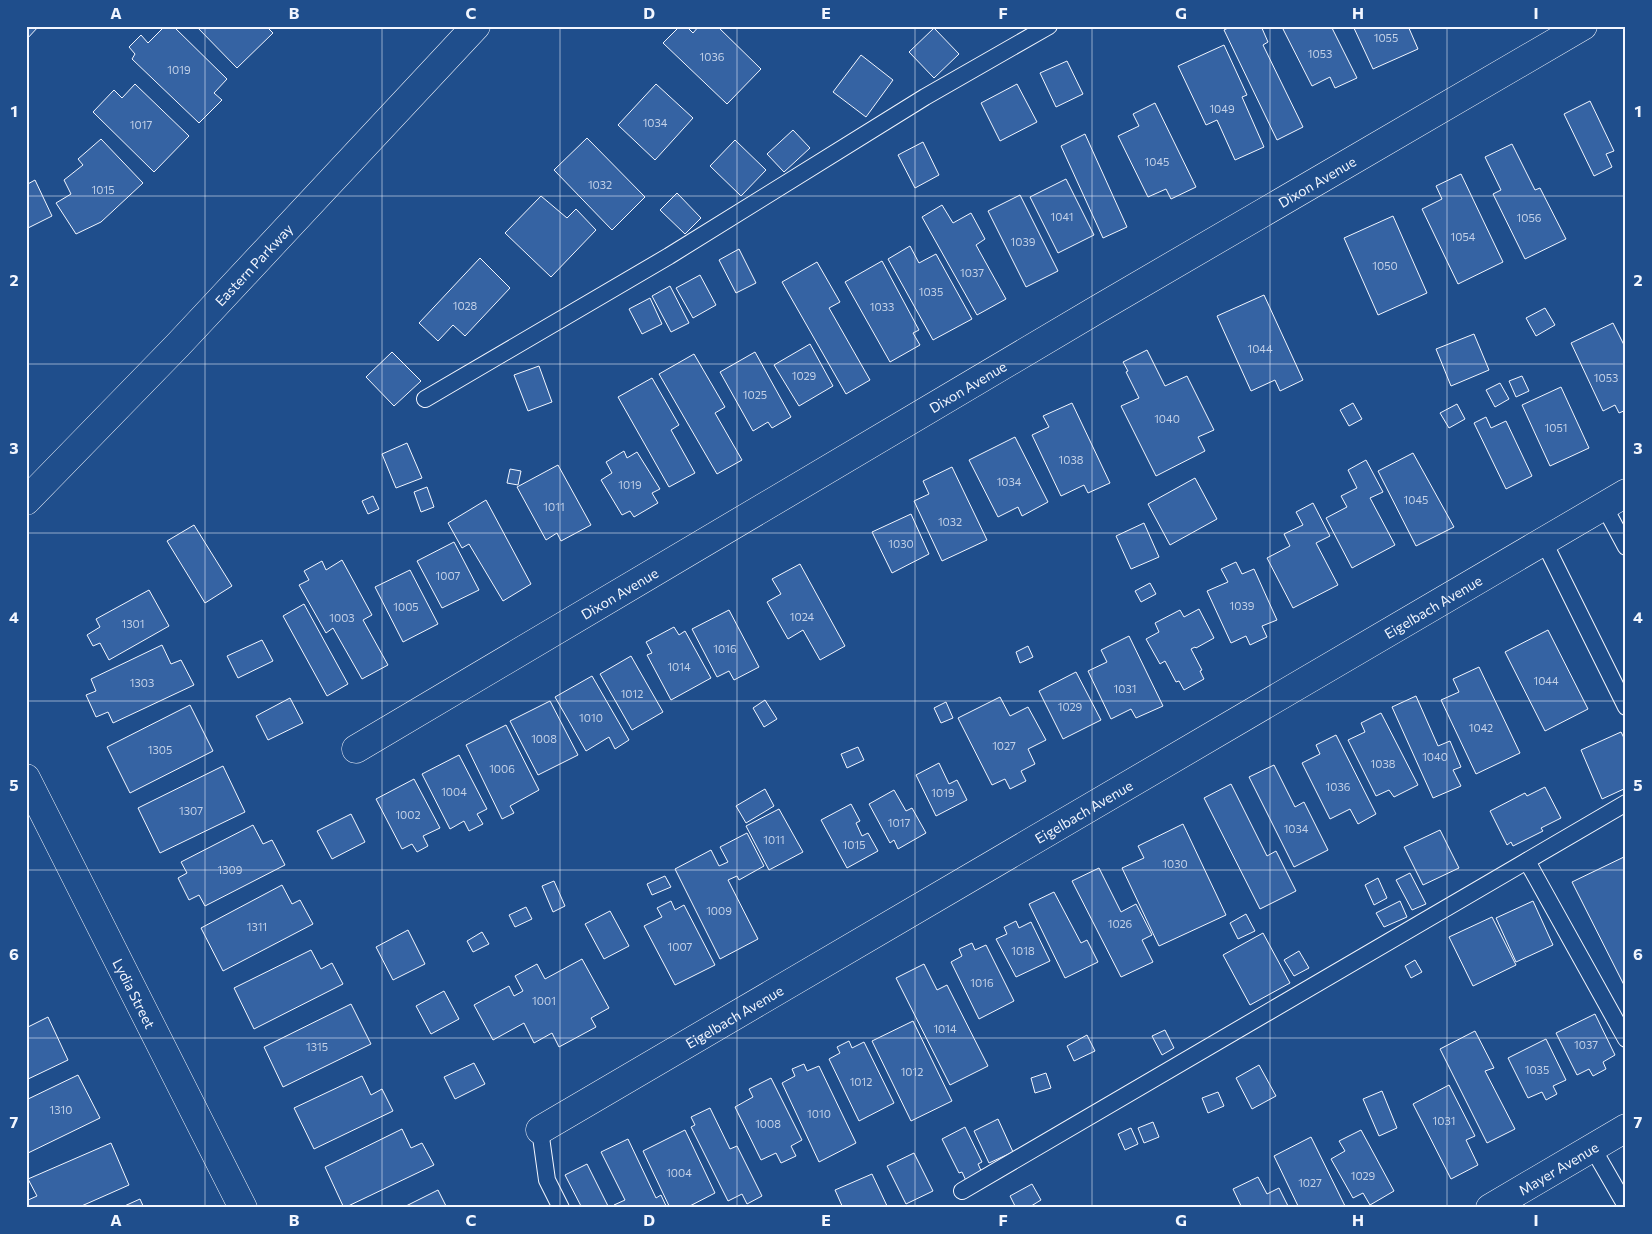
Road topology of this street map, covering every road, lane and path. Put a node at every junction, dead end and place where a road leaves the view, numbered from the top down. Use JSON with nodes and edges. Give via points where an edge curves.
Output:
{"nodes":[{"id":1,"x":476,"y":26,"type":"edge"},
{"id":2,"x":1048,"y":26,"type":"edge"},
{"id":3,"x":1583,"y":26,"type":"edge"},
{"id":4,"x":425,"y":398,"type":"dead end"},
{"id":5,"x":1615,"y":500,"type":"edge"},
{"id":6,"x":26,"y":501,"type":"edge"},
{"id":7,"x":1544,"y":542,"type":"junction"},
{"id":8,"x":1626,"y":547,"type":"edge"},
{"id":9,"x":1626,"y":707,"type":"edge"},
{"id":10,"x":356,"y":749,"type":"dead end"},
{"id":11,"x":26,"y":778,"type":"edge"},
{"id":12,"x":1626,"y":803,"type":"edge"},
{"id":13,"x":1527,"y":861,"type":"junction"},
{"id":14,"x":1626,"y":1039,"type":"edge"},
{"id":15,"x":1626,"y":1128,"type":"edge"},
{"id":16,"x":540,"y":1130,"type":"joint"},
{"id":17,"x":1592,"y":1148,"type":"junction"},
{"id":18,"x":962,"y":1191,"type":"dead end"},
{"id":19,"x":1626,"y":1206,"type":"edge"},
{"id":20,"x":242,"y":1208,"type":"edge"},
{"id":21,"x":561,"y":1208,"type":"edge"},
{"id":22,"x":1490,"y":1208,"type":"edge"}],
"edges":[{"from":1,"to":6,"type":"street","name":"Eastern Parkway","via":[[178,345]]},
{"from":2,"to":4,"type":"lane","via":[[926,97],[669,256]]},
{"from":3,"to":10,"type":"street","name":"Dixon Avenue"},
{"from":5,"to":7,"type":"street","name":"Eigelbach Avenue"},
{"from":5,"to":8,"type":"lane"},
{"from":7,"to":9,"type":"lane"},
{"from":7,"to":16,"type":"street","name":"Eigelbach Avenue"},
{"from":11,"to":20,"type":"street","name":"Lydia Street"},
{"from":12,"to":13,"type":"lane"},
{"from":13,"to":14,"type":"lane"},
{"from":13,"to":18,"type":"lane"},
{"from":15,"to":17,"type":"street","name":"Mayer Avenue"},
{"from":16,"to":21,"type":"lane","via":[[547,1180]]},
{"from":17,"to":19,"type":"lane"},
{"from":17,"to":22,"type":"street","name":"Mayer Avenue"}]}
